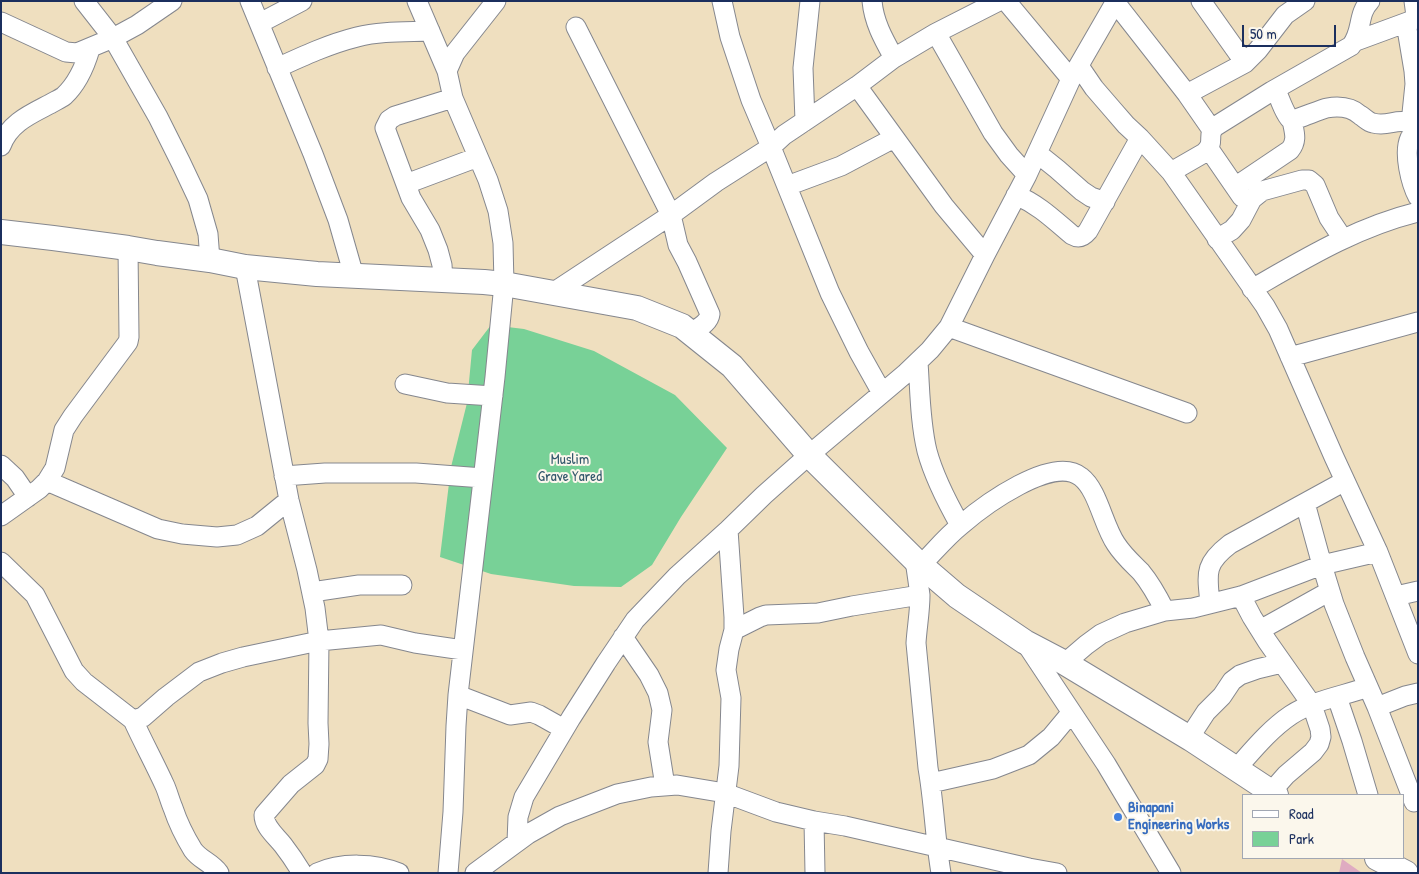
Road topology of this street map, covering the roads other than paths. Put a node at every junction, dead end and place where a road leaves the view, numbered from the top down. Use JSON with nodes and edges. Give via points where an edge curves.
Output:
{"nodes":[{"id":1,"x":84,"y":1,"type":"edge"},
{"id":2,"x":172,"y":1,"type":"edge"},
{"id":3,"x":250,"y":1,"type":"edge"},
{"id":4,"x":302,"y":1,"type":"edge"},
{"id":5,"x":417,"y":1,"type":"edge"},
{"id":6,"x":496,"y":1,"type":"edge"},
{"id":7,"x":722,"y":1,"type":"edge"},
{"id":8,"x":810,"y":1,"type":"edge"},
{"id":9,"x":872,"y":1,"type":"edge"},
{"id":10,"x":999,"y":1,"type":"edge"},
{"id":11,"x":1006,"y":1,"type":"edge"},
{"id":12,"x":1201,"y":1,"type":"edge"},
{"id":13,"x":1304,"y":1,"type":"edge"},
{"id":14,"x":1370,"y":1,"type":"edge"},
{"id":15,"x":1414,"y":1,"type":"edge"},
{"id":16,"x":1115,"y":2,"type":"edge"},
{"id":17,"x":1,"y":22,"type":"edge"},
{"id":18,"x":1406,"y":23,"type":"junction"},
{"id":19,"x":260,"y":24,"type":"junction"},
{"id":20,"x":576,"y":27,"type":"dead end"},
{"id":21,"x":430,"y":31,"type":"junction"},
{"id":22,"x":936,"y":34,"type":"junction"},
{"id":23,"x":113,"y":38,"type":"junction"},
{"id":24,"x":1356,"y":40,"type":"junction"},
{"id":25,"x":90,"y":48,"type":"junction"},
{"id":26,"x":894,"y":58,"type":"junction"},
{"id":27,"x":1245,"y":63,"type":"junction"},
{"id":28,"x":278,"y":68,"type":"junction"},
{"id":29,"x":447,"y":70,"type":"junction"},
{"id":30,"x":1416,"y":70,"type":"edge"},
{"id":31,"x":1075,"y":73,"type":"junction"},
{"id":32,"x":857,"y":86,"type":"junction"},
{"id":33,"x":1276,"y":89,"type":"junction"},
{"id":34,"x":1187,"y":94,"type":"junction"},
{"id":35,"x":453,"y":98,"type":"junction"},
{"id":36,"x":1292,"y":120,"type":"junction"},
{"id":37,"x":805,"y":121,"type":"junction"},
{"id":38,"x":1415,"y":126,"type":"edge"},
{"id":39,"x":1212,"y":130,"type":"junction"},
{"id":40,"x":894,"y":138,"type":"junction"},
{"id":41,"x":1140,"y":138,"type":"junction"},
{"id":42,"x":2,"y":142,"type":"edge"},
{"id":43,"x":772,"y":147,"type":"junction"},
{"id":44,"x":1209,"y":149,"type":"junction"},
{"id":45,"x":1037,"y":153,"type":"junction"},
{"id":46,"x":478,"y":157,"type":"junction"},
{"id":47,"x":1171,"y":172,"type":"junction"},
{"id":48,"x":1027,"y":175,"type":"junction"},
{"id":49,"x":406,"y":184,"type":"junction"},
{"id":50,"x":787,"y":186,"type":"junction"},
{"id":51,"x":1235,"y":187,"type":"junction"},
{"id":52,"x":1416,"y":190,"type":"edge"},
{"id":53,"x":1016,"y":195,"type":"junction"},
{"id":54,"x":1105,"y":202,"type":"junction"},
{"id":55,"x":1248,"y":206,"type":"junction"},
{"id":56,"x":1418,"y":212,"type":"edge"},
{"id":57,"x":671,"y":215,"type":"junction"},
{"id":58,"x":1,"y":232,"type":"edge"},
{"id":59,"x":1217,"y":239,"type":"junction"},
{"id":60,"x":1343,"y":239,"type":"junction"},
{"id":61,"x":128,"y":248,"type":"junction"},
{"id":62,"x":985,"y":255,"type":"junction"},
{"id":63,"x":210,"y":260,"type":"junction"},
{"id":64,"x":245,"y":267,"type":"junction"},
{"id":65,"x":354,"y":276,"type":"junction"},
{"id":66,"x":443,"y":280,"type":"junction"},
{"id":67,"x":504,"y":284,"type":"junction"},
{"id":68,"x":1252,"y":289,"type":"junction"},
{"id":69,"x":554,"y":292,"type":"junction"},
{"id":70,"x":1418,"y":322,"type":"edge"},
{"id":71,"x":949,"y":327,"type":"junction"},
{"id":72,"x":691,"y":333,"type":"junction"},
{"id":73,"x":1290,"y":357,"type":"junction"},
{"id":74,"x":918,"y":362,"type":"junction"},
{"id":75,"x":405,"y":384,"type":"dead end"},
{"id":76,"x":882,"y":393,"type":"junction"},
{"id":77,"x":493,"y":396,"type":"junction"},
{"id":78,"x":1187,"y":413,"type":"dead end"},
{"id":79,"x":809,"y":455,"type":"junction"},
{"id":80,"x":1,"y":465,"type":"edge"},
{"id":81,"x":284,"y":476,"type":"junction"},
{"id":82,"x":483,"y":478,"type":"junction"},
{"id":83,"x":47,"y":481,"type":"junction"},
{"id":84,"x":1345,"y":481,"type":"junction"},
{"id":85,"x":28,"y":497,"type":"junction"},
{"id":86,"x":289,"y":500,"type":"junction"},
{"id":87,"x":1305,"y":503,"type":"junction"},
{"id":88,"x":1,"y":516,"type":"edge"},
{"id":89,"x":960,"y":525,"type":"junction"},
{"id":90,"x":728,"y":530,"type":"junction"},
{"id":91,"x":1378,"y":552,"type":"junction"},
{"id":92,"x":1,"y":562,"type":"edge"},
{"id":93,"x":918,"y":563,"type":"junction"},
{"id":94,"x":1322,"y":565,"type":"junction"},
{"id":95,"x":402,"y":585,"type":"dead end"},
{"id":96,"x":1330,"y":591,"type":"junction"},
{"id":97,"x":1418,"y":591,"type":"edge"},
{"id":98,"x":312,"y":592,"type":"junction"},
{"id":99,"x":920,"y":595,"type":"junction"},
{"id":100,"x":1241,"y":596,"type":"junction"},
{"id":101,"x":1396,"y":596,"type":"junction"},
{"id":102,"x":1210,"y":603,"type":"junction"},
{"id":103,"x":1165,"y":611,"type":"junction"},
{"id":104,"x":734,"y":630,"type":"junction"},
{"id":105,"x":1260,"y":630,"type":"junction"},
{"id":106,"x":623,"y":637,"type":"junction"},
{"id":107,"x":319,"y":641,"type":"junction"},
{"id":108,"x":1025,"y":642,"type":"junction"},
{"id":109,"x":463,"y":650,"type":"junction"},
{"id":110,"x":1418,"y":654,"type":"edge"},
{"id":111,"x":1065,"y":663,"type":"junction"},
{"id":112,"x":1282,"y":663,"type":"junction"},
{"id":113,"x":1368,"y":687,"type":"junction"},
{"id":114,"x":1418,"y":694,"type":"edge"},
{"id":115,"x":458,"y":695,"type":"junction"},
{"id":116,"x":1337,"y":697,"type":"junction"},
{"id":117,"x":1312,"y":705,"type":"junction"},
{"id":118,"x":1377,"y":707,"type":"junction"},
{"id":119,"x":1071,"y":713,"type":"junction"},
{"id":120,"x":134,"y":720,"type":"junction"},
{"id":121,"x":564,"y":729,"type":"junction"},
{"id":122,"x":1189,"y":738,"type":"junction"},
{"id":123,"x":1236,"y":769,"type":"junction"},
{"id":124,"x":931,"y":783,"type":"junction"},
{"id":125,"x":665,"y":786,"type":"junction"},
{"id":126,"x":726,"y":793,"type":"junction"},
{"id":127,"x":1274,"y":794,"type":"edge"},
{"id":128,"x":1368,"y":794,"type":"edge"},
{"id":129,"x":1414,"y":802,"type":"dead end"},
{"id":130,"x":814,"y":821,"type":"junction"},
{"id":131,"x":517,"y":842,"type":"junction"},
{"id":132,"x":936,"y":846,"type":"junction"},
{"id":133,"x":1379,"y":859,"type":"edge"},
{"id":134,"x":219,"y":873,"type":"edge"},
{"id":135,"x":302,"y":873,"type":"edge"},
{"id":136,"x":317,"y":873,"type":"edge"},
{"id":137,"x":399,"y":873,"type":"edge"},
{"id":138,"x":448,"y":873,"type":"edge"},
{"id":139,"x":475,"y":873,"type":"edge"},
{"id":140,"x":718,"y":873,"type":"edge"},
{"id":141,"x":816,"y":873,"type":"edge"},
{"id":142,"x":941,"y":873,"type":"edge"},
{"id":143,"x":1056,"y":873,"type":"edge"},
{"id":144,"x":1171,"y":873,"type":"edge"},
{"id":145,"x":1406,"y":873,"type":"edge"}],
"edges":[{"from":1,"to":23,"type":"street"},
{"from":2,"to":23,"type":"street"},
{"from":3,"to":19,"type":"street"},
{"from":4,"to":19,"type":"street"},
{"from":5,"to":21,"type":"street"},
{"from":6,"to":29,"type":"street","via":[[455,53]]},
{"from":7,"to":43,"type":"street","via":[[751,100]]},
{"from":8,"to":37,"type":"street","via":[[803,68]]},
{"from":9,"to":26,"type":"street","via":[[881,35]]},
{"from":10,"to":22,"type":"street"},
{"from":11,"to":31,"type":"street"},
{"from":12,"to":27,"type":"street"},
{"from":13,"to":27,"type":"street","via":[[1285,15]]},
{"from":14,"to":24,"type":"street","via":[[1362,14]]},
{"from":15,"to":18,"type":"street","via":[[1416,16]]},
{"from":16,"to":31,"type":"street"},
{"from":16,"to":34,"type":"street"},
{"from":17,"to":25,"type":"street","via":[[66,52],[77,54]]},
{"from":18,"to":24,"type":"street"},
{"from":18,"to":30,"type":"street"},
{"from":19,"to":28,"type":"street"},
{"from":20,"to":57,"type":"street"},
{"from":21,"to":28,"type":"street","via":[[357,37],[326,46]]},
{"from":21,"to":29,"type":"street"},
{"from":22,"to":26,"type":"street"},
{"from":22,"to":48,"type":"street","via":[[993,133]]},
{"from":23,"to":25,"type":"street"},
{"from":23,"to":63,"type":"street","via":[[158,117],[198,199],[208,234]]},
{"from":24,"to":33,"type":"street","via":[[1340,53]]},
{"from":25,"to":42,"type":"street","via":[[85,65],[71,88],[62,97],[18,122]]},
{"from":26,"to":32,"type":"street"},
{"from":27,"to":34,"type":"street"},
{"from":28,"to":65,"type":"street","via":[[338,220]]},
{"from":29,"to":35,"type":"street"},
{"from":30,"to":38,"type":"street"},
{"from":31,"to":41,"type":"street"},
{"from":31,"to":45,"type":"street"},
{"from":32,"to":37,"type":"street"},
{"from":32,"to":40,"type":"street"},
{"from":33,"to":36,"type":"street"},
{"from":33,"to":39,"type":"street"},
{"from":34,"to":39,"type":"street"},
{"from":35,"to":46,"type":"street"},
{"from":35,"to":49,"type":"street","via":[[389,120],[385,128]]},
{"from":36,"to":38,"type":"street","via":[[1312,112],[1341,107],[1351,109],[1374,124],[1403,120]]},
{"from":36,"to":51,"type":"street","via":[[1296,138],[1290,150]]},
{"from":37,"to":43,"type":"street"},
{"from":38,"to":52,"type":"street","via":[[1407,150]]},
{"from":39,"to":44,"type":"street"},
{"from":40,"to":50,"type":"street","via":[[841,166]]},
{"from":40,"to":62,"type":"street"},
{"from":41,"to":47,"type":"street"},
{"from":41,"to":54,"type":"street"},
{"from":43,"to":50,"type":"street"},
{"from":43,"to":57,"type":"street"},
{"from":44,"to":47,"type":"street"},
{"from":44,"to":51,"type":"street"},
{"from":45,"to":48,"type":"street"},
{"from":45,"to":54,"type":"street","via":[[1082,191]]},
{"from":46,"to":49,"type":"street"},
{"from":46,"to":67,"type":"street","via":[[498,211]]},
{"from":47,"to":59,"type":"street"},
{"from":48,"to":53,"type":"street"},
{"from":49,"to":66,"type":"street","via":[[438,250]]},
{"from":50,"to":76,"type":"street","via":[[830,293]]},
{"from":51,"to":55,"type":"street"},
{"from":53,"to":54,"type":"street","via":[[1039,206],[1077,238],[1088,232]]},
{"from":53,"to":62,"type":"street"},
{"from":55,"to":59,"type":"street","via":[[1232,230]]},
{"from":55,"to":60,"type":"street","via":[[1262,191],[1309,180]]},
{"from":56,"to":60,"type":"street"},
{"from":57,"to":69,"type":"street"},
{"from":57,"to":72,"type":"street","via":[[678,245],[710,314],[710,318]]},
{"from":58,"to":61,"type":"main road"},
{"from":59,"to":68,"type":"street"},
{"from":60,"to":68,"type":"street"},
{"from":61,"to":63,"type":"main road"},
{"from":61,"to":83,"type":"street","via":[[128,342],[64,430],[55,468]]},
{"from":62,"to":71,"type":"street"},
{"from":63,"to":64,"type":"main road"},
{"from":64,"to":65,"type":"main road"},
{"from":64,"to":81,"type":"street"},
{"from":65,"to":66,"type":"main road"},
{"from":66,"to":67,"type":"main road"},
{"from":67,"to":69,"type":"main road"},
{"from":67,"to":77,"type":"street"},
{"from":68,"to":73,"type":"street","via":[[1278,329]]},
{"from":69,"to":72,"type":"main road","via":[[637,308],[682,326]]},
{"from":70,"to":73,"type":"street"},
{"from":71,"to":74,"type":"street"},
{"from":71,"to":78,"type":"street"},
{"from":72,"to":79,"type":"main road","via":[[732,366]]},
{"from":73,"to":84,"type":"street"},
{"from":74,"to":76,"type":"street"},
{"from":74,"to":89,"type":"street","via":[[927,450]]},
{"from":75,"to":77,"type":"street","via":[[447,393]]},
{"from":76,"to":79,"type":"street"},
{"from":77,"to":82,"type":"street"},
{"from":79,"to":90,"type":"street"},
{"from":79,"to":93,"type":"main road"},
{"from":80,"to":85,"type":"street"},
{"from":81,"to":82,"type":"street","via":[[407,473]]},
{"from":81,"to":86,"type":"street"},
{"from":82,"to":109,"type":"street"},
{"from":83,"to":85,"type":"street"},
{"from":83,"to":86,"type":"street","via":[[158,529],[217,538],[257,526]]},
{"from":84,"to":87,"type":"street"},
{"from":84,"to":91,"type":"street"},
{"from":85,"to":88,"type":"street"},
{"from":86,"to":98,"type":"street"},
{"from":87,"to":94,"type":"street"},
{"from":87,"to":102,"type":"street","via":[[1218,553],[1207,576]]},
{"from":89,"to":93,"type":"street"},
{"from":89,"to":103,"type":"street","via":[[1026,481],[1050,472],[1070,471],[1089,484],[1115,542],[1153,588]]},
{"from":90,"to":104,"type":"street"},
{"from":90,"to":106,"type":"street","via":[[656,597]]},
{"from":91,"to":94,"type":"street"},
{"from":91,"to":101,"type":"street"},
{"from":92,"to":120,"type":"street","via":[[35,595],[74,671]]},
{"from":93,"to":99,"type":"street"},
{"from":93,"to":108,"type":"main road","via":[[957,596]]},
{"from":94,"to":96,"type":"street"},
{"from":94,"to":100,"type":"street"},
{"from":95,"to":98,"type":"street","via":[[359,585]]},
{"from":96,"to":105,"type":"street"},
{"from":96,"to":113,"type":"street"},
{"from":97,"to":101,"type":"street"},
{"from":98,"to":107,"type":"street"},
{"from":99,"to":104,"type":"street","via":[[818,614],[766,615]]},
{"from":99,"to":124,"type":"street","via":[[916,643]]},
{"from":100,"to":102,"type":"street"},
{"from":100,"to":105,"type":"street"},
{"from":101,"to":110,"type":"street"},
{"from":102,"to":103,"type":"street"},
{"from":103,"to":111,"type":"street","via":[[1101,634]]},
{"from":104,"to":126,"type":"street","via":[[726,670],[731,698]]},
{"from":105,"to":112,"type":"street"},
{"from":106,"to":121,"type":"street"},
{"from":106,"to":125,"type":"street","via":[[650,675],[658,693],[662,710],[658,742]]},
{"from":107,"to":109,"type":"street","via":[[381,635]]},
{"from":107,"to":120,"type":"street","via":[[243,657],[199,672],[143,717]]},
{"from":107,"to":135,"type":"street","via":[[318,759],[290,784],[264,815],[266,825]]},
{"from":108,"to":111,"type":"main road"},
{"from":108,"to":119,"type":"street"},
{"from":109,"to":115,"type":"street"},
{"from":111,"to":122,"type":"main road"},
{"from":112,"to":117,"type":"street"},
{"from":112,"to":122,"type":"street","via":[[1240,675],[1232,681]]},
{"from":113,"to":116,"type":"street"},
{"from":113,"to":118,"type":"street"},
{"from":114,"to":118,"type":"street"},
{"from":115,"to":121,"type":"street","via":[[510,715],[531,712]]},
{"from":115,"to":138,"type":"street"},
{"from":116,"to":117,"type":"street"},
{"from":116,"to":128,"type":"street"},
{"from":117,"to":123,"type":"street","via":[[1292,714],[1271,730]]},
{"from":117,"to":127,"type":"street","via":[[1320,729],[1319,744],[1286,775]]},
{"from":118,"to":129,"type":"street"},
{"from":119,"to":124,"type":"street","via":[[1051,737],[1029,755],[993,769]]},
{"from":119,"to":144,"type":"street"},
{"from":120,"to":134,"type":"street","via":[[194,852]]},
{"from":121,"to":131,"type":"street","via":[[524,797],[518,817]]},
{"from":122,"to":123,"type":"main road"},
{"from":123,"to":127,"type":"main road"},
{"from":124,"to":132,"type":"street"},
{"from":125,"to":126,"type":"street"},
{"from":125,"to":131,"type":"street","via":[[617,794],[581,807]]},
{"from":126,"to":130,"type":"street","via":[[776,812]]},
{"from":126,"to":140,"type":"street"},
{"from":130,"to":132,"type":"street"},
{"from":130,"to":141,"type":"street"},
{"from":131,"to":139,"type":"street"},
{"from":132,"to":142,"type":"street"},
{"from":132,"to":143,"type":"street"},
{"from":133,"to":145,"type":"main road"},
{"from":136,"to":137,"type":"street","via":[[330,867],[350,865]]}]}
